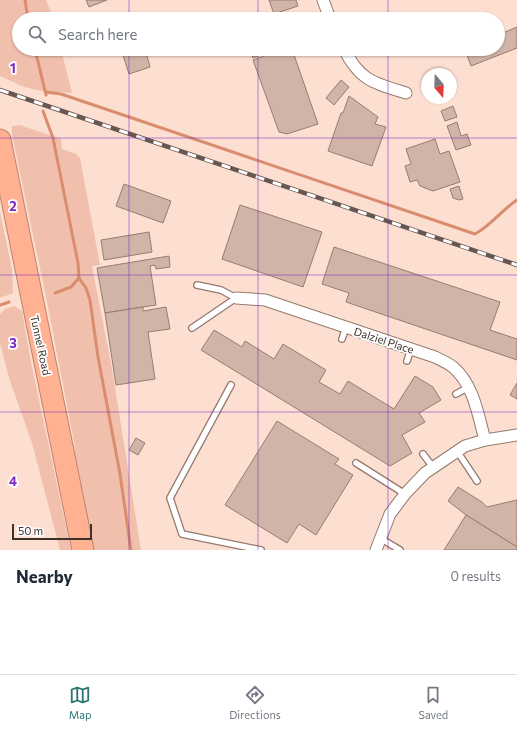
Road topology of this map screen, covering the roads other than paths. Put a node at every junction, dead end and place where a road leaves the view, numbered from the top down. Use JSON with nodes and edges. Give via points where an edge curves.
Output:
{"nodes":[{"id":1,"x":323,"y":0,"type":"edge"},
{"id":2,"x":327,"y":12,"type":"edge"},
{"id":3,"x":348,"y":56,"type":"edge"},
{"id":4,"x":406,"y":93,"type":"dead end"},
{"id":5,"x":2,"y":149,"type":"edge"},
{"id":6,"x":198,"y":286,"type":"dead end"},
{"id":7,"x":236,"y":298,"type":"junction"},
{"id":8,"x":346,"y":327,"type":"junction"},
{"id":9,"x":192,"y":328,"type":"dead end"},
{"id":10,"x":342,"y":339,"type":"dead end"},
{"id":11,"x":411,"y":349,"type":"junction"},
{"id":12,"x":407,"y":361,"type":"dead end"},
{"id":13,"x":231,"y":384,"type":"dead end"},
{"id":14,"x":469,"y":387,"type":"junction"},
{"id":15,"x":456,"y":394,"type":"dead end"},
{"id":16,"x":517,"y":435,"type":"edge"},
{"id":17,"x":485,"y":440,"type":"junction"},
{"id":18,"x":457,"y":451,"type":"junction"},
{"id":19,"x":423,"y":454,"type":"dead end"},
{"id":20,"x":356,"y":463,"type":"dead end"},
{"id":21,"x":433,"y":467,"type":"junction"},
{"id":22,"x":477,"y":481,"type":"dead end"},
{"id":23,"x":405,"y":494,"type":"junction"},
{"id":24,"x":380,"y":538,"type":"junction"},
{"id":25,"x":82,"y":550,"type":"edge"},
{"id":26,"x":261,"y":550,"type":"edge"},
{"id":27,"x":376,"y":550,"type":"edge"},
{"id":28,"x":400,"y":550,"type":"edge"}],
"edges":[{"from":1,"to":2,"type":"street"},
{"from":3,"to":4,"type":"street","via":[[366,79]]},
{"from":5,"to":25,"type":"highway","name":"Tunnel Road"},
{"from":6,"to":7,"type":"lane","via":[[221,290]]},
{"from":7,"to":8,"type":"street","name":"Dalziel Place","via":[[265,300]]},
{"from":7,"to":9,"type":"lane"},
{"from":8,"to":10,"type":"lane"},
{"from":8,"to":11,"type":"street","name":"Dalziel Place"},
{"from":11,"to":12,"type":"lane"},
{"from":11,"to":14,"type":"street","name":"Dalziel Place","via":[[446,362]]},
{"from":13,"to":26,"type":"lane","via":[[170,498],[182,534]]},
{"from":14,"to":15,"type":"lane"},
{"from":14,"to":17,"type":"street","name":"Dalziel Place"},
{"from":16,"to":17,"type":"street"},
{"from":17,"to":18,"type":"street"},
{"from":18,"to":21,"type":"street"},
{"from":18,"to":22,"type":"lane"},
{"from":19,"to":21,"type":"lane"},
{"from":20,"to":23,"type":"lane"},
{"from":21,"to":23,"type":"street"},
{"from":23,"to":24,"type":"street","via":[[390,514]]},
{"from":24,"to":27,"type":"street"},
{"from":24,"to":28,"type":"lane"}]}
